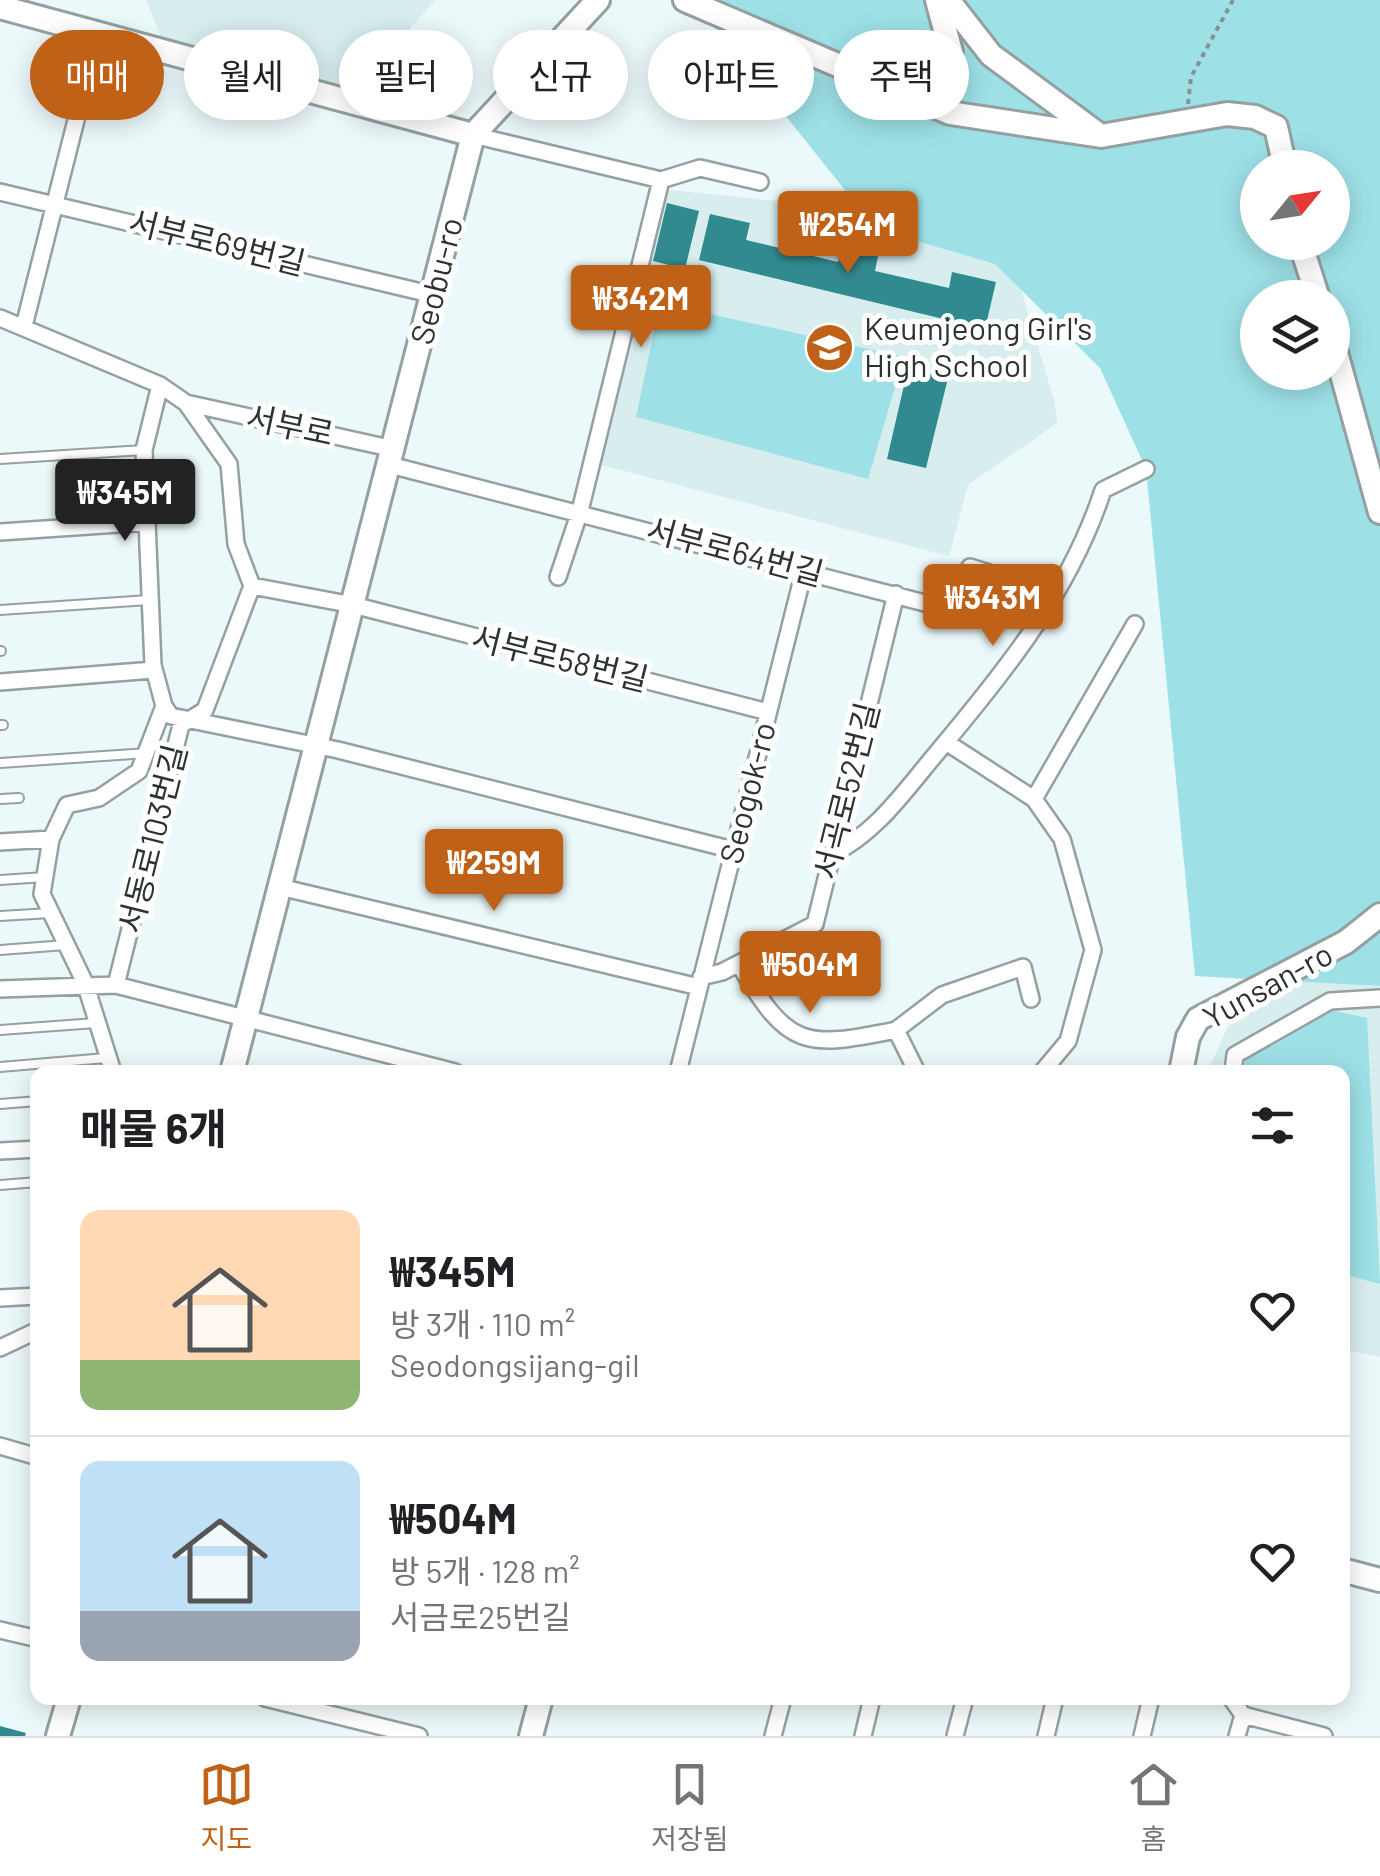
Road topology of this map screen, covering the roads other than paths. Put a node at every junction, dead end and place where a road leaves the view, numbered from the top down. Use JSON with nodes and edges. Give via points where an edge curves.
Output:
{"nodes":[{"id":1,"x":598,"y":0,"type":"edge"},
{"id":2,"x":685,"y":0,"type":"edge"},
{"id":3,"x":938,"y":0,"type":"edge"},
{"id":4,"x":948,"y":0,"type":"edge"},
{"id":5,"x":0,"y":7,"type":"edge"},
{"id":6,"x":87,"y":30,"type":"edge"},
{"id":7,"x":946,"y":30,"type":"edge"},
{"id":8,"x":164,"y":51,"type":"edge"},
{"id":9,"x":834,"y":63,"type":"edge"},
{"id":10,"x":969,"y":116,"type":"edge"},
{"id":11,"x":77,"y":120,"type":"edge"},
{"id":12,"x":473,"y":136,"type":"junction"},
{"id":13,"x":1101,"y":136,"type":"junction"},
{"id":14,"x":1280,"y":150,"type":"edge"},
{"id":15,"x":661,"y":180,"type":"junction"},
{"id":16,"x":760,"y":182,"type":"dead end"},
{"id":17,"x":0,"y":192,"type":"edge"},
{"id":18,"x":56,"y":204,"type":"junction"},
{"id":19,"x":434,"y":295,"type":"junction"},
{"id":20,"x":0,"y":318,"type":"edge"},
{"id":21,"x":24,"y":326,"type":"junction"},
{"id":22,"x":160,"y":385,"type":"junction"},
{"id":23,"x":1346,"y":390,"type":"edge"},
{"id":24,"x":186,"y":403,"type":"junction"},
{"id":25,"x":144,"y":450,"type":"junction"},
{"id":26,"x":392,"y":457,"type":"junction"},
{"id":27,"x":0,"y":459,"type":"edge"},
{"id":28,"x":1146,"y":469,"type":"dead end"},
{"id":29,"x":580,"y":511,"type":"junction"},
{"id":30,"x":1380,"y":512,"type":"edge"},
{"id":31,"x":148,"y":522,"type":"junction"},
{"id":32,"x":0,"y":532,"type":"edge"},
{"id":33,"x":804,"y":572,"type":"junction"},
{"id":34,"x":558,"y":578,"type":"dead end"},
{"id":35,"x":252,"y":586,"type":"junction"},
{"id":36,"x":896,"y":594,"type":"junction"},
{"id":37,"x":149,"y":600,"type":"junction"},
{"id":38,"x":353,"y":605,"type":"junction"},
{"id":39,"x":0,"y":610,"type":"edge"},
{"id":40,"x":1043,"y":615,"type":"junction"},
{"id":41,"x":1135,"y":624,"type":"dead end"},
{"id":42,"x":154,"y":670,"type":"junction"},
{"id":43,"x":0,"y":682,"type":"edge"},
{"id":44,"x":164,"y":706,"type":"junction"},
{"id":45,"x":768,"y":712,"type":"junction"},
{"id":46,"x":194,"y":718,"type":"junction"},
{"id":47,"x":946,"y":742,"type":"junction"},
{"id":48,"x":316,"y":748,"type":"junction"},
{"id":49,"x":148,"y":753,"type":"junction"},
{"id":50,"x":0,"y":763,"type":"edge"},
{"id":51,"x":19,"y":798,"type":"dead end"},
{"id":52,"x":1034,"y":799,"type":"junction"},
{"id":53,"x":0,"y":800,"type":"edge"},
{"id":54,"x":50,"y":839,"type":"junction"},
{"id":55,"x":0,"y":842,"type":"edge"},
{"id":56,"x":734,"y":850,"type":"junction"},
{"id":57,"x":832,"y":855,"type":"junction"},
{"id":58,"x":45,"y":877,"type":"junction"},
{"id":59,"x":0,"y":880,"type":"edge"},
{"id":60,"x":280,"y":887,"type":"junction"},
{"id":61,"x":51,"y":912,"type":"junction"},
{"id":62,"x":1380,"y":915,"type":"edge"},
{"id":63,"x":0,"y":916,"type":"edge"},
{"id":64,"x":66,"y":945,"type":"junction"},
{"id":65,"x":0,"y":950,"type":"edge"},
{"id":66,"x":739,"y":964,"type":"junction"},
{"id":67,"x":700,"y":982,"type":"junction"},
{"id":68,"x":84,"y":983,"type":"junction"},
{"id":69,"x":116,"y":986,"type":"junction"},
{"id":70,"x":0,"y":989,"type":"edge"},
{"id":71,"x":1380,"y":998,"type":"edge"},
{"id":72,"x":1031,"y":1000,"type":"dead end"},
{"id":73,"x":245,"y":1019,"type":"junction"},
{"id":74,"x":96,"y":1022,"type":"junction"},
{"id":75,"x":0,"y":1030,"type":"edge"},
{"id":76,"x":896,"y":1030,"type":"junction"},
{"id":77,"x":109,"y":1065,"type":"edge"},
{"id":78,"x":234,"y":1065,"type":"edge"},
{"id":79,"x":428,"y":1065,"type":"edge"},
{"id":80,"x":680,"y":1065,"type":"edge"},
{"id":81,"x":914,"y":1065,"type":"edge"},
{"id":82,"x":1048,"y":1065,"type":"edge"},
{"id":83,"x":1183,"y":1065,"type":"edge"},
{"id":84,"x":1233,"y":1065,"type":"edge"},
{"id":85,"x":0,"y":1067,"type":"edge"},
{"id":86,"x":30,"y":1067,"type":"edge"},
{"id":87,"x":30,"y":1102,"type":"edge"},
{"id":88,"x":0,"y":1104,"type":"edge"},
{"id":89,"x":30,"y":1149,"type":"edge"},
{"id":90,"x":0,"y":1151,"type":"edge"},
{"id":91,"x":30,"y":1183,"type":"edge"},
{"id":92,"x":0,"y":1185,"type":"edge"},
{"id":93,"x":30,"y":1296,"type":"edge"},
{"id":94,"x":0,"y":1298,"type":"edge"},
{"id":95,"x":30,"y":1334,"type":"edge"},
{"id":96,"x":0,"y":1348,"type":"edge"},
{"id":97,"x":0,"y":1446,"type":"edge"},
{"id":98,"x":30,"y":1455,"type":"edge"},
{"id":99,"x":1350,"y":1572,"type":"edge"},
{"id":100,"x":1380,"y":1580,"type":"edge"},
{"id":101,"x":0,"y":1630,"type":"edge"},
{"id":102,"x":30,"y":1638,"type":"edge"},
{"id":103,"x":66,"y":1705,"type":"edge"},
{"id":104,"x":293,"y":1705,"type":"edge"},
{"id":105,"x":539,"y":1705,"type":"edge"},
{"id":106,"x":780,"y":1705,"type":"edge"},
{"id":107,"x":870,"y":1705,"type":"edge"},
{"id":108,"x":963,"y":1705,"type":"edge"},
{"id":109,"x":1053,"y":1705,"type":"edge"},
{"id":110,"x":1149,"y":1705,"type":"edge"},
{"id":111,"x":1236,"y":1705,"type":"edge"},
{"id":112,"x":1243,"y":1716,"type":"junction"},
{"id":113,"x":58,"y":1736,"type":"edge"},
{"id":114,"x":418,"y":1736,"type":"edge"},
{"id":115,"x":531,"y":1736,"type":"edge"},
{"id":116,"x":773,"y":1736,"type":"edge"},
{"id":117,"x":862,"y":1736,"type":"edge"},
{"id":118,"x":955,"y":1736,"type":"edge"},
{"id":119,"x":1046,"y":1736,"type":"edge"},
{"id":120,"x":1142,"y":1736,"type":"edge"},
{"id":121,"x":1238,"y":1736,"type":"edge"},
{"id":122,"x":1324,"y":1736,"type":"edge"}],
"edges":[{"from":1,"to":12,"type":"street","name":"Seobu-ro"},
{"from":2,"to":9,"type":"street"},
{"from":3,"to":7,"type":"street"},
{"from":4,"to":13,"type":"street","via":[[991,55]]},
{"from":5,"to":6,"type":"street"},
{"from":8,"to":12,"type":"street"},
{"from":10,"to":13,"type":"street"},
{"from":11,"to":18,"type":"street"},
{"from":12,"to":15,"type":"street"},
{"from":12,"to":19,"type":"street","name":"Seobu-ro"},
{"from":13,"to":14,"type":"street","via":[[1226,114],[1276,127]]},
{"from":15,"to":16,"type":"street","via":[[700,168]]},
{"from":15,"to":29,"type":"street"},
{"from":17,"to":18,"type":"street","name":"서부로69번길"},
{"from":18,"to":19,"type":"street","name":"서부로69번길"},
{"from":18,"to":21,"type":"street"},
{"from":19,"to":26,"type":"street","name":"Seobu-ro"},
{"from":20,"to":21,"type":"street"},
{"from":21,"to":22,"type":"street"},
{"from":22,"to":24,"type":"street"},
{"from":22,"to":25,"type":"street"},
{"from":23,"to":30,"type":"street"},
{"from":24,"to":26,"type":"street","name":"서부로"},
{"from":24,"to":35,"type":"street","via":[[229,464],[236,544]]},
{"from":25,"to":27,"type":"lane"},
{"from":25,"to":31,"type":"street"},
{"from":26,"to":29,"type":"street","name":"서부로64번길"},
{"from":26,"to":38,"type":"street","name":"Seobu-ro"},
{"from":28,"to":40,"type":"street","via":[[1103,490],[1087,540]]},
{"from":29,"to":33,"type":"street","name":"서부로64번길"},
{"from":29,"to":34,"type":"street"},
{"from":31,"to":32,"type":"street"},
{"from":31,"to":37,"type":"street"},
{"from":33,"to":36,"type":"street","name":"서부로64번길"},
{"from":33,"to":45,"type":"street","name":"Seogok-ro"},
{"from":35,"to":38,"type":"street"},
{"from":35,"to":46,"type":"street","name":"서동로103번길","via":[[222,675],[206,710]]},
{"from":36,"to":40,"type":"street","name":"서부로64번길","via":[[948,608],[970,567],[990,573]]},
{"from":36,"to":57,"type":"street","name":"서곡로52번길"},
{"from":37,"to":39,"type":"lane"},
{"from":37,"to":42,"type":"street"},
{"from":38,"to":45,"type":"street","name":"서부로58번길"},
{"from":38,"to":48,"type":"street","name":"Seobu-ro"},
{"from":40,"to":47,"type":"street"},
{"from":41,"to":52,"type":"street"},
{"from":42,"to":43,"type":"street"},
{"from":42,"to":44,"type":"street"},
{"from":44,"to":46,"type":"street","via":[[171,716]]},
{"from":44,"to":49,"type":"street"},
{"from":45,"to":56,"type":"street","name":"Seogok-ro"},
{"from":46,"to":48,"type":"street"},
{"from":46,"to":69,"type":"street","name":"서동로103번길","via":[[181,726]]},
{"from":47,"to":52,"type":"street"},
{"from":47,"to":57,"type":"street","via":[[880,821]]},
{"from":48,"to":56,"type":"street"},
{"from":48,"to":60,"type":"street","name":"Seobu-ro"},
{"from":49,"to":50,"type":"lane"},
{"from":49,"to":54,"type":"street","via":[[138,771],[99,798],[67,806]]},
{"from":51,"to":53,"type":"lane"},
{"from":52,"to":82,"type":"street","via":[[1062,839],[1093,950],[1068,1041]]},
{"from":54,"to":55,"type":"street"},
{"from":54,"to":58,"type":"street"},
{"from":56,"to":67,"type":"street","name":"Seogok-ro"},
{"from":57,"to":66,"type":"street","name":"서곡로52번길","via":[[815,924]]},
{"from":58,"to":59,"type":"lane"},
{"from":58,"to":61,"type":"street","via":[[42,894]]},
{"from":60,"to":67,"type":"street"},
{"from":60,"to":73,"type":"street","name":"Seobu-ro"},
{"from":61,"to":63,"type":"lane"},
{"from":61,"to":64,"type":"street"},
{"from":62,"to":83,"type":"street","name":"Yunsan-ro","via":[[1346,942],[1198,1019]]},
{"from":64,"to":65,"type":"lane"},
{"from":64,"to":68,"type":"street"},
{"from":66,"to":67,"type":"street","name":"서곡로52번길"},
{"from":66,"to":76,"type":"street","via":[[768,1012],[798,1038],[838,1042]]},
{"from":67,"to":80,"type":"street","name":"Seogok-ro"},
{"from":68,"to":69,"type":"street"},
{"from":68,"to":70,"type":"street"},
{"from":68,"to":74,"type":"street"},
{"from":69,"to":73,"type":"street"},
{"from":71,"to":84,"type":"street","via":[[1330,1001],[1249,1044]]},
{"from":72,"to":76,"type":"street","via":[[1023,966],[942,995]]},
{"from":73,"to":78,"type":"street","name":"Seobu-ro"},
{"from":73,"to":79,"type":"street"},
{"from":74,"to":75,"type":"lane"},
{"from":74,"to":77,"type":"street"},
{"from":76,"to":81,"type":"street"},
{"from":85,"to":86,"type":"lane"},
{"from":87,"to":88,"type":"lane"},
{"from":89,"to":90,"type":"street"},
{"from":91,"to":92,"type":"lane"},
{"from":93,"to":94,"type":"street"},
{"from":95,"to":96,"type":"street"},
{"from":97,"to":98,"type":"street"},
{"from":99,"to":100,"type":"street"},
{"from":101,"to":102,"type":"street"},
{"from":103,"to":113,"type":"street"},
{"from":104,"to":114,"type":"street"},
{"from":105,"to":115,"type":"street"},
{"from":106,"to":116,"type":"street"},
{"from":107,"to":117,"type":"street"},
{"from":108,"to":118,"type":"street"},
{"from":109,"to":119,"type":"street"},
{"from":110,"to":120,"type":"street"},
{"from":111,"to":112,"type":"street"},
{"from":112,"to":121,"type":"street"},
{"from":112,"to":122,"type":"street"}]}
